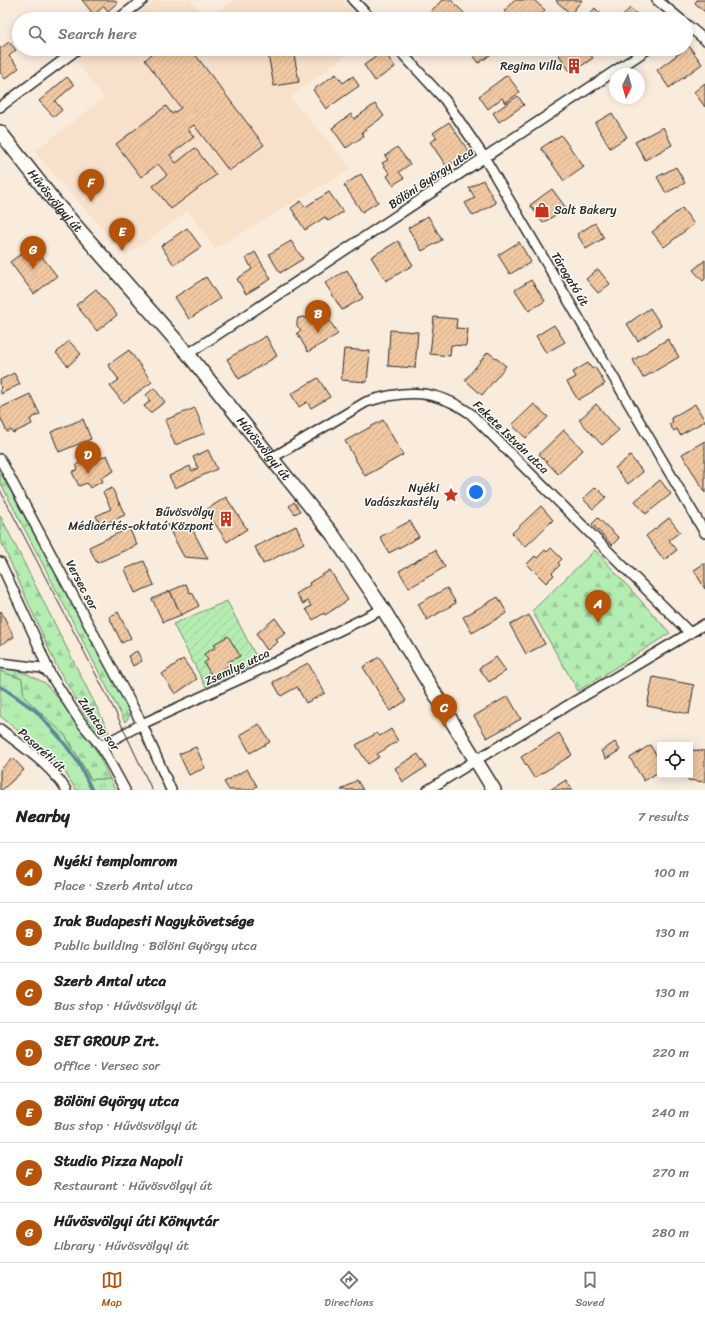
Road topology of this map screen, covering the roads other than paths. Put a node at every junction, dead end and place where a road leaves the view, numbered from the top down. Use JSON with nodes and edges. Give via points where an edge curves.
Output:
{"nodes":[{"id":1,"x":143,"y":0,"type":"edge"},
{"id":2,"x":353,"y":0,"type":"edge"},
{"id":3,"x":657,"y":0,"type":"edge"},
{"id":4,"x":127,"y":12,"type":"edge"},
{"id":5,"x":364,"y":12,"type":"edge"},
{"id":6,"x":672,"y":12,"type":"edge"},
{"id":7,"x":693,"y":30,"type":"edge"},
{"id":8,"x":705,"y":40,"type":"edge"},
{"id":9,"x":69,"y":56,"type":"edge"},
{"id":10,"x":404,"y":56,"type":"edge"},
{"id":11,"x":637,"y":56,"type":"edge"},
{"id":12,"x":0,"y":107,"type":"edge"},
{"id":13,"x":0,"y":132,"type":"edge"},
{"id":14,"x":484,"y":157,"type":"junction"},
{"id":15,"x":188,"y":354,"type":"junction"},
{"id":16,"x":0,"y":458,"type":"edge"},
{"id":17,"x":272,"y":458,"type":"junction"},
{"id":18,"x":705,"y":533,"type":"edge"},
{"id":19,"x":0,"y":562,"type":"edge"},
{"id":20,"x":383,"y":609,"type":"junction"},
{"id":21,"x":705,"y":624,"type":"edge"},
{"id":22,"x":690,"y":632,"type":"junction"},
{"id":23,"x":0,"y":663,"type":"edge"},
{"id":24,"x":50,"y":674,"type":"junction"},
{"id":25,"x":142,"y":724,"type":"junction"},
{"id":26,"x":0,"y":729,"type":"edge"},
{"id":27,"x":101,"y":746,"type":"junction"},
{"id":28,"x":476,"y":760,"type":"junction"},
{"id":29,"x":66,"y":790,"type":"edge"},
{"id":30,"x":125,"y":790,"type":"edge"},
{"id":31,"x":171,"y":790,"type":"edge"},
{"id":32,"x":428,"y":790,"type":"edge"},
{"id":33,"x":494,"y":790,"type":"edge"}],
"edges":[{"from":1,"to":4,"type":"street"},
{"from":2,"to":5,"type":"street"},
{"from":3,"to":6,"type":"street"},
{"from":7,"to":8,"type":"street"},
{"from":9,"to":12,"type":"street"},
{"from":10,"to":14,"type":"street","name":"Tárogató út","via":[[445,100]]},
{"from":11,"to":14,"type":"street","name":"Bölöni György utca"},
{"from":13,"to":15,"type":"main road","name":"Hűvösvölgyi út","via":[[55,202]]},
{"from":14,"to":15,"type":"street","name":"Bölöni György utca"},
{"from":14,"to":18,"type":"street","name":"Tárogató út"},
{"from":15,"to":17,"type":"main road","name":"Hűvösvölgyi út"},
{"from":16,"to":25,"type":"street","name":"Versec sor"},
{"from":17,"to":20,"type":"main road","name":"Hűvösvölgyi út","via":[[333,535]]},
{"from":17,"to":22,"type":"street","name":"Fekete István utca","via":[[366,402],[380,397],[416,393],[444,398],[471,414]]},
{"from":19,"to":24,"type":"street","name":"Zuhatag sor"},
{"from":20,"to":25,"type":"street","name":"Zsemlye utca"},
{"from":20,"to":28,"type":"main road","name":"Hűvösvölgyi út"},
{"from":21,"to":22,"type":"street"},
{"from":22,"to":28,"type":"street"},
{"from":23,"to":24,"type":"street","via":[[42,668]]},
{"from":24,"to":27,"type":"street","name":"Zuhatag sor","via":[[80,721]]},
{"from":25,"to":27,"type":"street","name":"Zsemlye utca"},
{"from":25,"to":31,"type":"street","name":"Versec sor"},
{"from":26,"to":29,"type":"street","name":"Pasaréti út","via":[[43,763]]},
{"from":27,"to":30,"type":"street","name":"Zuhatag sor"},
{"from":28,"to":32,"type":"street"},
{"from":28,"to":33,"type":"main road","name":"Hűvösvölgyi út"}]}
